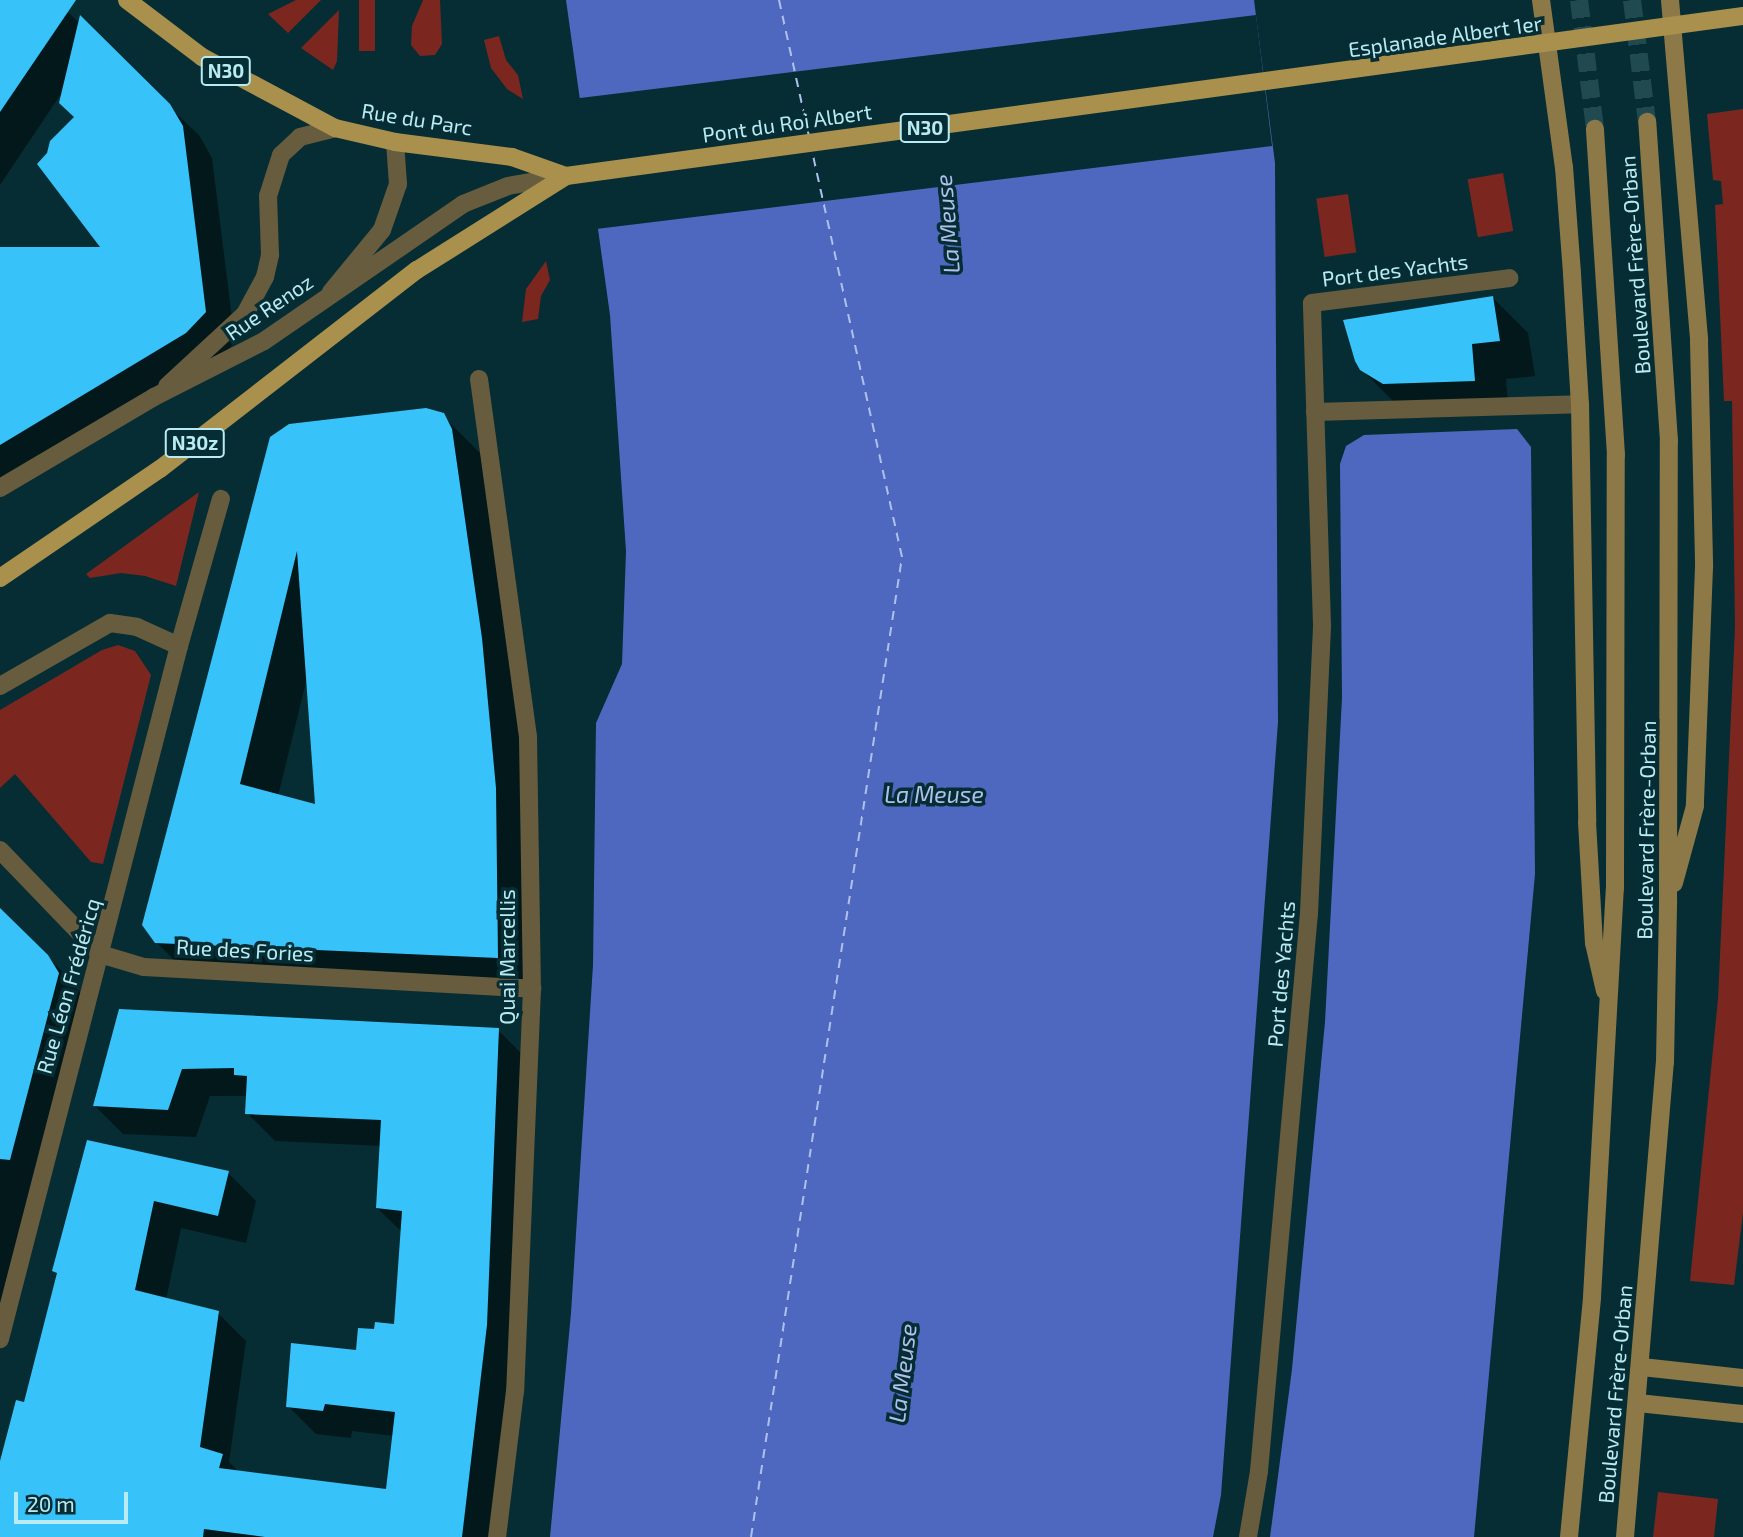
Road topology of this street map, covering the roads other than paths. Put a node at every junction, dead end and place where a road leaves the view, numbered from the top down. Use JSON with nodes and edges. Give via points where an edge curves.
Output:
{"nodes":[{"id":1,"x":127,"y":0,"type":"edge"},
{"id":2,"x":1541,"y":0,"type":"edge"},
{"id":3,"x":1670,"y":0,"type":"edge"},
{"id":4,"x":1743,"y":16,"type":"edge"},
{"id":5,"x":1673,"y":26,"type":"junction"},
{"id":6,"x":1548,"y":45,"type":"junction"},
{"id":7,"x":1265,"y":83,"type":"joint"},
{"id":8,"x":1647,"y":122,"type":"tunnel mouth"},
{"id":9,"x":335,"y":128,"type":"junction"},
{"id":10,"x":1595,"y":129,"type":"tunnel mouth"},
{"id":11,"x":395,"y":142,"type":"junction"},
{"id":12,"x":566,"y":176,"type":"junction"},
{"id":13,"x":1509,"y":278,"type":"dead end"},
{"id":14,"x":329,"y":295,"type":"junction"},
{"id":15,"x":479,"y":379,"type":"dead end"},
{"id":16,"x":154,"y":397,"type":"junction"},
{"id":17,"x":1580,"y":404,"type":"junction"},
{"id":18,"x":1315,"y":412,"type":"junction"},
{"id":19,"x":0,"y":488,"type":"edge"},
{"id":20,"x":222,"y":499,"type":"dead end"},
{"id":21,"x":0,"y":578,"type":"edge"},
{"id":22,"x":179,"y":646,"type":"junction"},
{"id":23,"x":0,"y":686,"type":"edge"},
{"id":24,"x":0,"y":850,"type":"edge"},
{"id":25,"x":1668,"y":900,"type":"junction"},
{"id":26,"x":100,"y":954,"type":"junction"},
{"id":27,"x":532,"y":989,"type":"junction"},
{"id":28,"x":1609,"y":1008,"type":"junction"},
{"id":29,"x":0,"y":1339,"type":"edge"},
{"id":30,"x":1642,"y":1367,"type":"junction"},
{"id":31,"x":1743,"y":1378,"type":"edge"},
{"id":32,"x":1638,"y":1403,"type":"junction"},
{"id":33,"x":1743,"y":1414,"type":"edge"},
{"id":34,"x":496,"y":1537,"type":"edge"},
{"id":35,"x":1248,"y":1537,"type":"edge"},
{"id":36,"x":1569,"y":1537,"type":"edge"},
{"id":37,"x":1625,"y":1537,"type":"edge"}],
"edges":[{"from":1,"to":9,"type":"main road","name":"Rue du Parc","number":"N30","via":[[202,57]]},
{"from":2,"to":6,"type":"main road"},
{"from":3,"to":5,"type":"main road"},
{"from":4,"to":5,"type":"main road","name":"Esplanade Albert 1er"},
{"from":5,"to":6,"type":"main road","name":"Esplanade Albert 1er"},
{"from":5,"to":25,"type":"main road","via":[[1698,328],[1704,567],[1695,806]]},
{"from":6,"to":7,"type":"main road","name":"Esplanade Albert 1er","number":"N30"},
{"from":6,"to":17,"type":"main road","via":[[1564,167]]},
{"from":7,"to":12,"type":"main road","name":"Pont du Roi Albert","number":"N30"},
{"from":8,"to":25,"type":"main road","name":"Boulevard Frère-Orban","via":[[1669,454]]},
{"from":9,"to":11,"type":"main road","name":"Rue du Parc","number":"N30"},
{"from":9,"to":16,"type":"street","via":[[299,136],[281,155],[268,196],[270,255],[265,276],[245,314]]},
{"from":10,"to":28,"type":"main road","name":"Boulevard Frère-Orban","via":[[1616,456],[1617,799]]},
{"from":11,"to":12,"type":"main road","name":"Rue du Parc","number":"N30","via":[[512,157]]},
{"from":11,"to":14,"type":"street","via":[[398,184],[382,230]]},
{"from":12,"to":14,"type":"street","name":"Rue Renoz","via":[[508,186],[463,204]]},
{"from":12,"to":21,"type":"main road","number":"N30z","via":[[457,244],[150,477]]},
{"from":13,"to":18,"type":"street","name":"Port des Yachts","via":[[1312,303]]},
{"from":14,"to":16,"type":"street","name":"Rue Renoz","via":[[212,372]]},
{"from":15,"to":27,"type":"street","name":"Quai Marcellis","via":[[528,737]]},
{"from":16,"to":19,"type":"street","name":"Rue Renoz"},
{"from":17,"to":18,"type":"street"},
{"from":17,"to":28,"type":"main road","via":[[1587,822],[1594,943]]},
{"from":18,"to":35,"type":"street","name":"Port des Yachts","via":[[1322,625],[1309,913],[1259,1471]]},
{"from":20,"to":22,"type":"street","name":"Rue Léon Frédéricq"},
{"from":22,"to":23,"type":"street","via":[[137,627],[110,623]]},
{"from":22,"to":26,"type":"street","name":"Rue Léon Frédéricq"},
{"from":24,"to":26,"type":"street","name":"Rue des Fories"},
{"from":25,"to":30,"type":"main road","name":"Boulevard Frère-Orban","via":[[1665,1062]]},
{"from":26,"to":27,"type":"street","name":"Rue des Fories","via":[[144,967]]},
{"from":26,"to":29,"type":"street","name":"Rue Léon Frédéricq","via":[[85,997]]},
{"from":27,"to":34,"type":"street","name":"Quai Marcellis","via":[[515,1391]]},
{"from":28,"to":36,"type":"main road","name":"Boulevard Frère-Orban","via":[[1592,1297]]},
{"from":30,"to":31,"type":"main road"},
{"from":30,"to":32,"type":"main road","name":"Boulevard Frère-Orban"},
{"from":32,"to":33,"type":"main road"},
{"from":32,"to":37,"type":"main road","name":"Boulevard Frère-Orban"}]}
